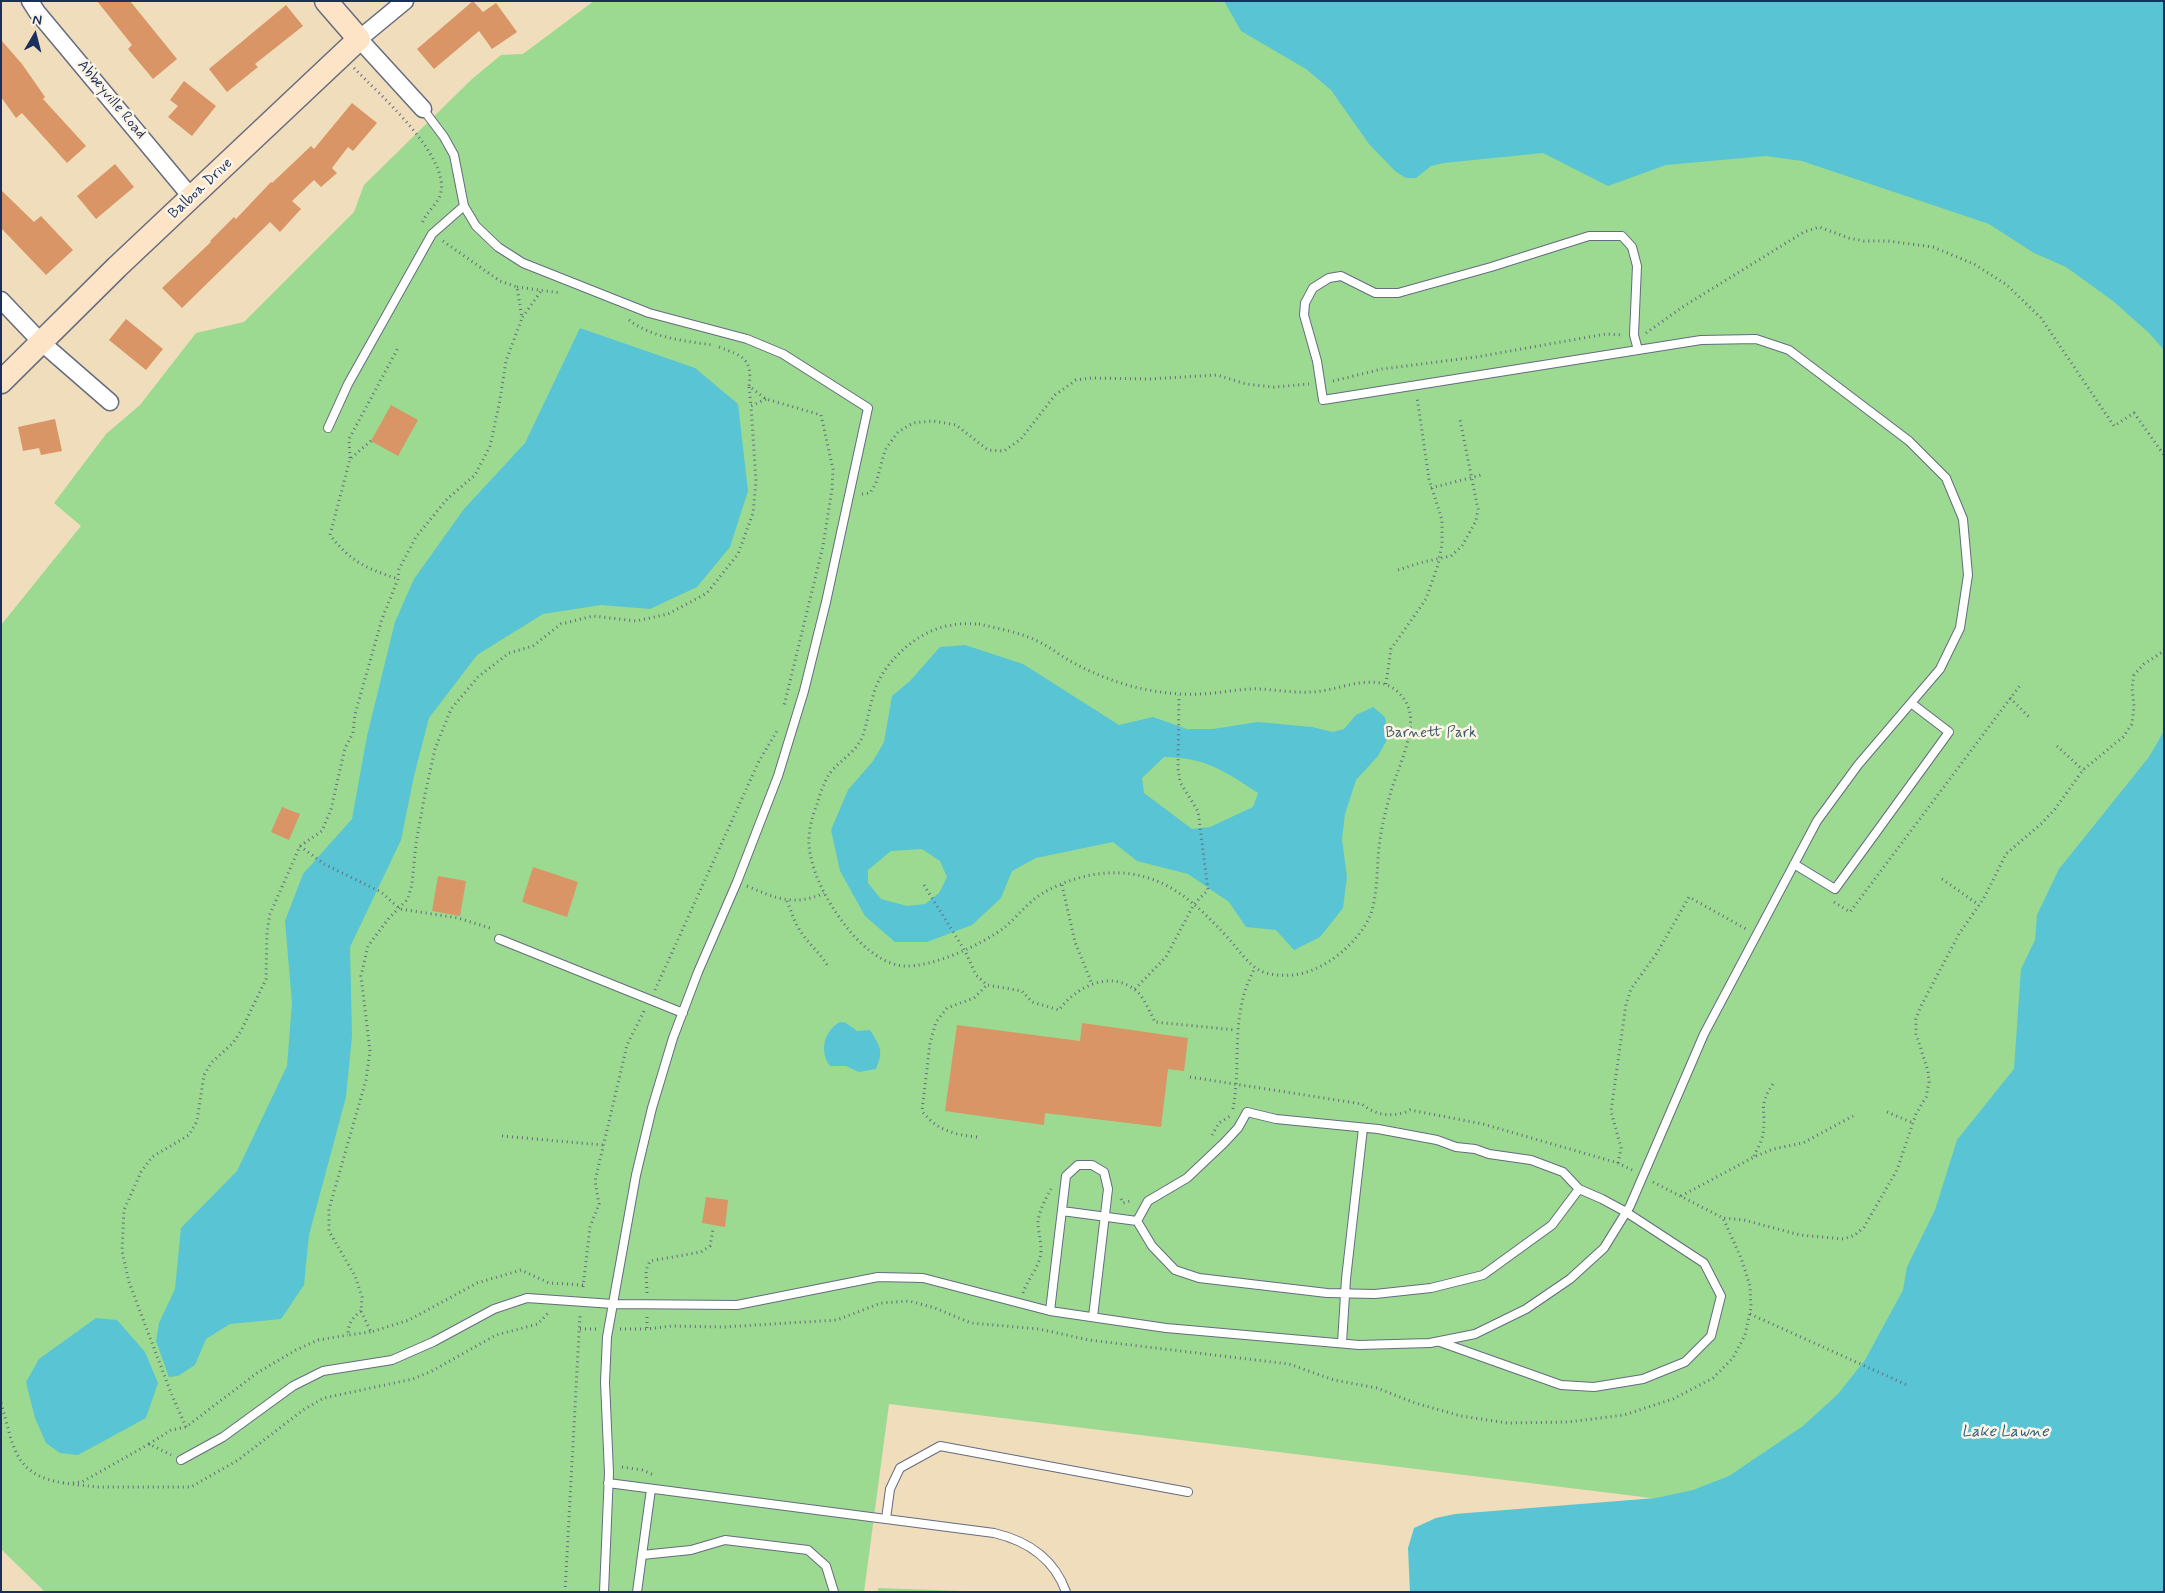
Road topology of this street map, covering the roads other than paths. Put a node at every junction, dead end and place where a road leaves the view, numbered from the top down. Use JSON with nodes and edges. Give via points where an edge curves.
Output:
{"nodes":[{"id":1,"x":30,"y":1,"type":"edge"},
{"id":2,"x":326,"y":1,"type":"edge"},
{"id":3,"x":405,"y":1,"type":"edge"},
{"id":4,"x":359,"y":38,"type":"junction"},
{"id":5,"x":422,"y":109,"type":"joint"},
{"id":6,"x":192,"y":198,"type":"junction"},
{"id":7,"x":464,"y":206,"type":"junction"},
{"id":8,"x":1,"y":300,"type":"edge"},
{"id":9,"x":41,"y":342,"type":"junction"},
{"id":10,"x":1638,"y":350,"type":"junction"},
{"id":11,"x":1,"y":382,"type":"edge"},
{"id":12,"x":110,"y":402,"type":"dead end"},
{"id":13,"x":328,"y":428,"type":"dead end"},
{"id":14,"x":1911,"y":703,"type":"junction"},
{"id":15,"x":1794,"y":864,"type":"junction"},
{"id":16,"x":499,"y":938,"type":"dead end"},
{"id":17,"x":683,"y":1012,"type":"junction"},
{"id":18,"x":1363,"y":1128,"type":"junction"},
{"id":19,"x":1579,"y":1189,"type":"junction"},
{"id":20,"x":1062,"y":1211,"type":"junction"},
{"id":21,"x":1626,"y":1212,"type":"junction"},
{"id":22,"x":1105,"y":1217,"type":"junction"},
{"id":23,"x":1136,"y":1221,"type":"junction"},
{"id":24,"x":1345,"y":1293,"type":"junction"},
{"id":25,"x":613,"y":1304,"type":"junction"},
{"id":26,"x":1050,"y":1311,"type":"junction"},
{"id":27,"x":1093,"y":1317,"type":"junction"},
{"id":28,"x":1438,"y":1342,"type":"junction"},
{"id":29,"x":1342,"y":1343,"type":"junction"},
{"id":30,"x":181,"y":1460,"type":"road end"},
{"id":31,"x":608,"y":1483,"type":"junction"},
{"id":32,"x":651,"y":1489,"type":"junction"},
{"id":33,"x":1188,"y":1492,"type":"dead end"},
{"id":34,"x":886,"y":1519,"type":"junction"},
{"id":35,"x":642,"y":1554,"type":"junction"},
{"id":36,"x":604,"y":1592,"type":"edge"},
{"id":37,"x":637,"y":1592,"type":"edge"},
{"id":38,"x":834,"y":1592,"type":"edge"},
{"id":39,"x":1066,"y":1592,"type":"edge"}],
"edges":[{"from":1,"to":6,"type":"street","name":"Abbeyville Road"},
{"from":2,"to":4,"type":"street"},
{"from":3,"to":4,"type":"street","name":"Balboa Drive"},
{"from":4,"to":5,"type":"street"},
{"from":4,"to":6,"type":"street","name":"Balboa Drive"},
{"from":5,"to":7,"type":"lane","via":[[454,155]]},
{"from":6,"to":9,"type":"street","name":"Balboa Drive"},
{"from":7,"to":13,"type":"lane","via":[[432,234],[348,384]]},
{"from":7,"to":17,"type":"lane","via":[[476,226],[492,242],[523,262],[649,313],[747,339],[784,354],[868,408],[826,602],[778,776]]},
{"from":8,"to":9,"type":"street"},
{"from":9,"to":11,"type":"street","name":"Balboa Drive"},
{"from":9,"to":12,"type":"street"},
{"from":10,"to":10,"type":"lane","via":[[1634,335],[1637,266],[1632,246],[1622,236],[1589,236],[1398,293],[1375,293],[1341,276],[1329,278],[1313,288],[1305,304],[1304,315],[1317,361],[1323,400]]},
{"from":10,"to":14,"type":"lane","via":[[1701,340],[1756,340],[1789,350],[1910,442],[1946,478],[1963,519],[1968,575],[1960,628],[1940,669]]},
{"from":14,"to":15,"type":"lane","via":[[1818,820]]},
{"from":14,"to":15,"type":"lane","via":[[1949,732],[1835,889]]},
{"from":15,"to":21,"type":"lane","via":[[1704,1034]]},
{"from":16,"to":17,"type":"lane"},
{"from":17,"to":25,"type":"lane","via":[[636,1175]]},
{"from":18,"to":19,"type":"lane","via":[[1531,1160],[1563,1172]]},
{"from":18,"to":23,"type":"lane","via":[[1276,1119],[1247,1112],[1224,1143],[1187,1178],[1148,1201]]},
{"from":18,"to":24,"type":"lane"},
{"from":19,"to":21,"type":"lane"},
{"from":19,"to":24,"type":"lane","via":[[1552,1225],[1483,1274],[1432,1288],[1375,1294]]},
{"from":20,"to":22,"type":"lane"},
{"from":20,"to":22,"type":"lane","via":[[1066,1176],[1078,1165],[1092,1165],[1104,1172],[1108,1189]]},
{"from":20,"to":26,"type":"lane"},
{"from":21,"to":28,"type":"lane","via":[[1604,1248],[1563,1284],[1526,1309],[1475,1334]]},
{"from":21,"to":28,"type":"lane","via":[[1704,1263],[1721,1296],[1711,1336],[1685,1362],[1642,1379],[1594,1387],[1561,1385]]},
{"from":22,"to":23,"type":"lane"},
{"from":22,"to":27,"type":"lane"},
{"from":23,"to":24,"type":"lane","via":[[1152,1246],[1176,1270],[1199,1278]]},
{"from":24,"to":29,"type":"lane"},
{"from":25,"to":26,"type":"lane","via":[[737,1305],[878,1277],[923,1278]]},
{"from":25,"to":30,"type":"lane","via":[[527,1298],[494,1309],[392,1360],[323,1371],[293,1386],[223,1437]]},
{"from":25,"to":31,"type":"lane","via":[[605,1382]]},
{"from":26,"to":27,"type":"lane"},
{"from":27,"to":29,"type":"lane","via":[[1166,1328]]},
{"from":28,"to":29,"type":"lane"},
{"from":31,"to":32,"type":"lane"},
{"from":31,"to":36,"type":"lane"},
{"from":32,"to":34,"type":"lane"},
{"from":32,"to":35,"type":"lane"},
{"from":33,"to":34,"type":"lane","via":[[940,1446],[900,1468],[890,1489]]},
{"from":34,"to":39,"type":"lane","via":[[1012,1537],[1034,1548],[1052,1564]]},
{"from":35,"to":37,"type":"lane"},
{"from":35,"to":38,"type":"lane","via":[[691,1550],[725,1540],[808,1550],[826,1566]]}]}
